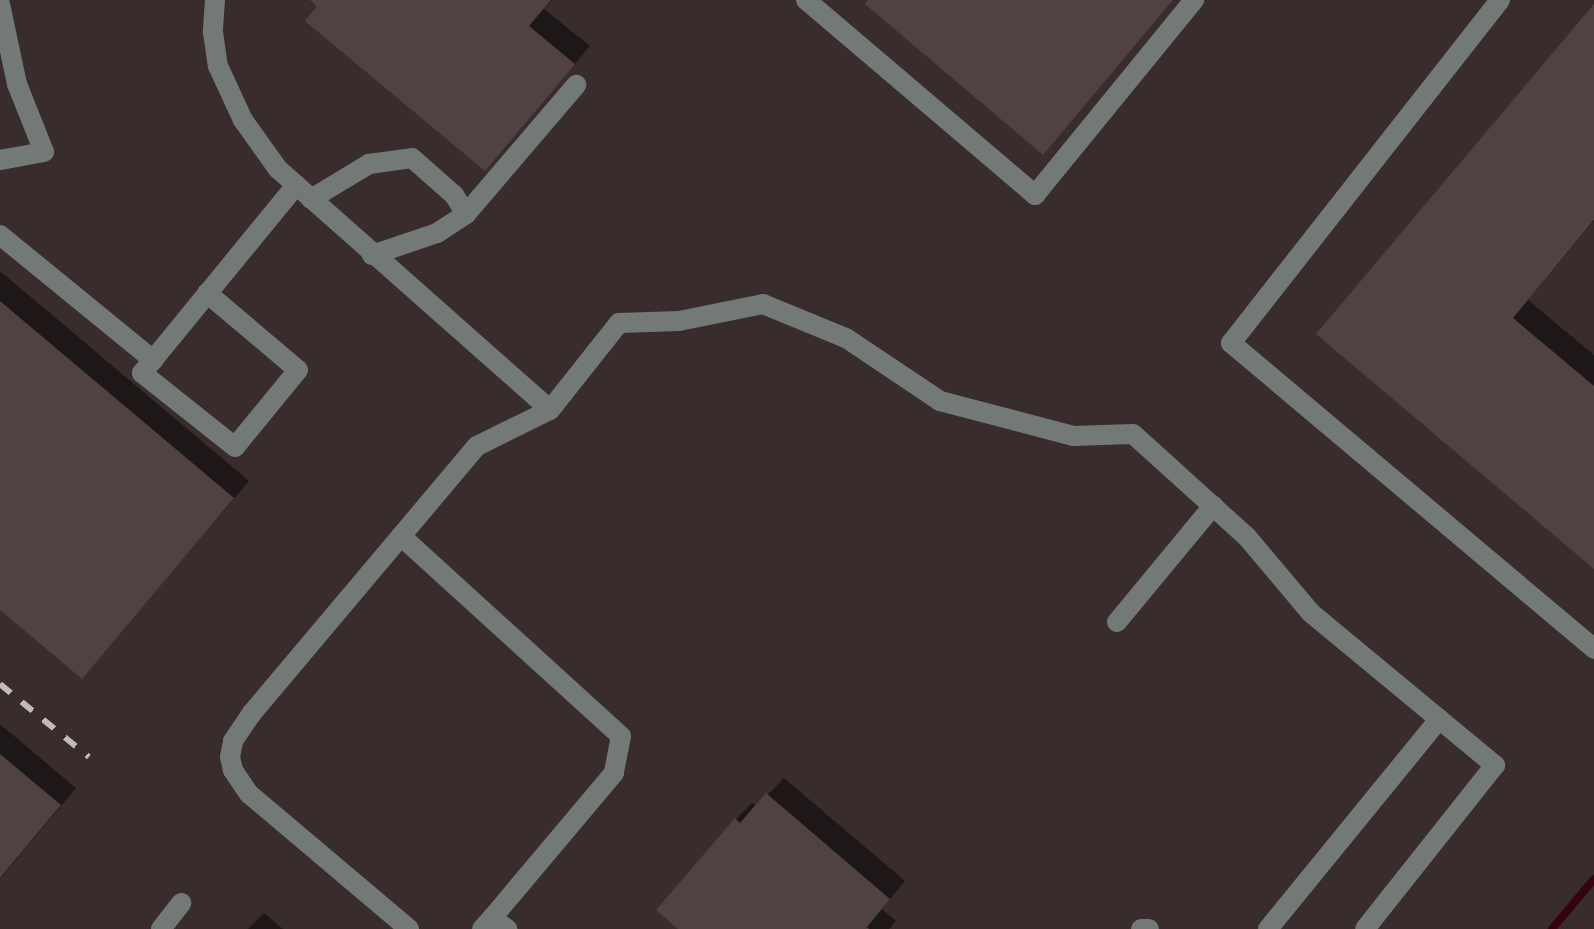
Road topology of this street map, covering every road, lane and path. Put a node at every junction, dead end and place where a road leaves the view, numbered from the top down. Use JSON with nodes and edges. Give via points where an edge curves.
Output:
{"nodes":[{"id":1,"x":215,"y":0,"type":"edge"},
{"id":2,"x":806,"y":0,"type":"edge"},
{"id":3,"x":1194,"y":0,"type":"edge"},
{"id":4,"x":1500,"y":0,"type":"edge"},
{"id":5,"x":0,"y":4,"type":"edge"},
{"id":6,"x":576,"y":85,"type":"dead end"},
{"id":7,"x":0,"y":160,"type":"edge"},
{"id":8,"x":303,"y":192,"type":"junction"},
{"id":9,"x":466,"y":214,"type":"junction"},
{"id":10,"x":0,"y":235,"type":"edge"},
{"id":11,"x":372,"y":255,"type":"junction"},
{"id":12,"x":207,"y":293,"type":"junction"},
{"id":13,"x":153,"y":360,"type":"junction"},
{"id":14,"x":550,"y":410,"type":"junction"},
{"id":15,"x":1213,"y":506,"type":"junction"},
{"id":16,"x":401,"y":536,"type":"junction"},
{"id":17,"x":1117,"y":622,"type":"dead end"},
{"id":18,"x":1594,"y":649,"type":"edge"},
{"id":19,"x":1439,"y":719,"type":"junction"},
{"id":20,"x":181,"y":903,"type":"dead end"},
{"id":21,"x":493,"y":925,"type":"edge"},
{"id":22,"x":161,"y":929,"type":"edge"},
{"id":23,"x":409,"y":929,"type":"edge"},
{"id":24,"x":1141,"y":929,"type":"edge"},
{"id":25,"x":1149,"y":929,"type":"edge"},
{"id":26,"x":1268,"y":929,"type":"edge"},
{"id":27,"x":1365,"y":929,"type":"edge"}],
"edges":[{"from":1,"to":8,"type":"street","via":[[215,50],[226,84],[243,120],[278,169]]},
{"from":2,"to":3,"type":"street","via":[[1035,195]]},
{"from":4,"to":18,"type":"street","via":[[1231,343]]},
{"from":5,"to":7,"type":"street","via":[[17,84],[44,152]]},
{"from":6,"to":9,"type":"street"},
{"from":8,"to":9,"type":"street","via":[[369,164],[412,158],[454,195]]},
{"from":8,"to":11,"type":"street"},
{"from":8,"to":12,"type":"street"},
{"from":9,"to":11,"type":"street","via":[[437,233]]},
{"from":10,"to":13,"type":"street"},
{"from":11,"to":14,"type":"street"},
{"from":12,"to":13,"type":"street"},
{"from":12,"to":13,"type":"street","via":[[298,370],[235,447],[142,373]]},
{"from":14,"to":15,"type":"street","via":[[619,323],[679,321],[763,304],[846,338],[940,401],[1073,436],[1133,434]]},
{"from":14,"to":16,"type":"street","via":[[477,446]]},
{"from":15,"to":17,"type":"street"},
{"from":15,"to":19,"type":"street","via":[[1247,537],[1311,613]]},
{"from":16,"to":21,"type":"street","via":[[621,736],[614,773]]},
{"from":16,"to":23,"type":"street","via":[[252,713],[233,741],[230,757],[237,781]]},
{"from":19,"to":26,"type":"street"},
{"from":19,"to":27,"type":"street","via":[[1495,765]]},
{"from":20,"to":22,"type":"street"},
{"from":24,"to":25,"type":"street"}]}
